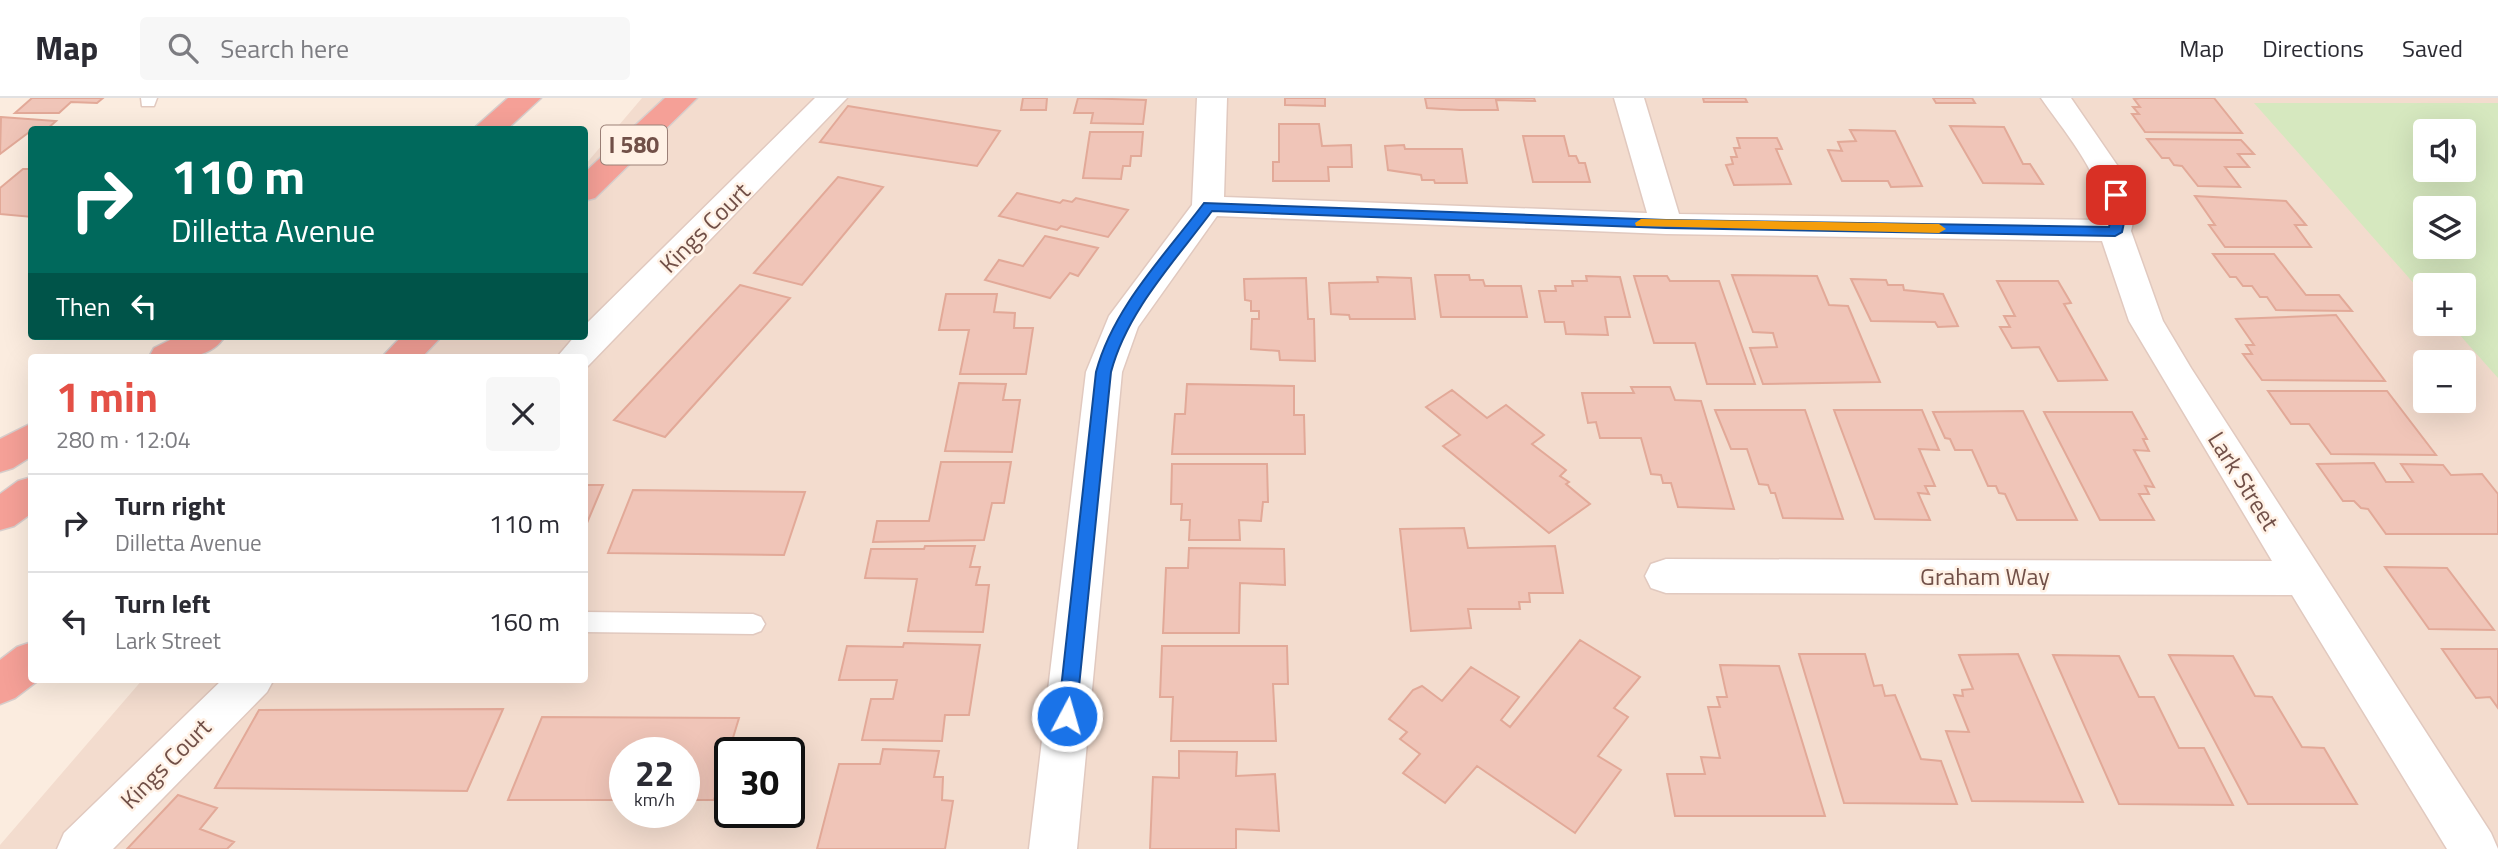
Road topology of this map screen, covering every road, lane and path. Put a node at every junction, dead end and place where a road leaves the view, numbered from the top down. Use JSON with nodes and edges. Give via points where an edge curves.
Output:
{"nodes":[{"id":1,"x":526,"y":98,"type":"edge"},
{"id":2,"x":682,"y":98,"type":"edge"},
{"id":3,"x":832,"y":98,"type":"edge"},
{"id":4,"x":1212,"y":98,"type":"edge"},
{"id":5,"x":1629,"y":98,"type":"edge"},
{"id":6,"x":2056,"y":98,"type":"edge"},
{"id":7,"x":492,"y":126,"type":"edge"},
{"id":8,"x":588,"y":187,"type":"edge"},
{"id":9,"x":1208,"y":206,"type":"junction"},
{"id":10,"x":1666,"y":224,"type":"junction"},
{"id":11,"x":2115,"y":232,"type":"junction"},
{"id":12,"x":199,"y":340,"type":"edge"},
{"id":13,"x":227,"y":340,"type":"edge"},
{"id":14,"x":419,"y":340,"type":"edge"},
{"id":15,"x":173,"y":354,"type":"edge"},
{"id":16,"x":211,"y":354,"type":"edge"},
{"id":17,"x":403,"y":354,"type":"edge"},
{"id":18,"x":578,"y":354,"type":"edge"},
{"id":19,"x":28,"y":440,"type":"edge"},
{"id":20,"x":0,"y":458,"type":"edge"},
{"id":21,"x":28,"y":495,"type":"edge"},
{"id":22,"x":0,"y":515,"type":"edge"},
{"id":23,"x":1666,"y":576,"type":"dead end"},
{"id":24,"x":2304,"y":578,"type":"junction"},
{"id":25,"x":588,"y":622,"type":"edge"},
{"id":26,"x":752,"y":624,"type":"dead end"},
{"id":27,"x":28,"y":663,"type":"edge"},
{"id":28,"x":247,"y":683,"type":"edge"},
{"id":29,"x":0,"y":685,"type":"edge"},
{"id":30,"x":81,"y":849,"type":"edge"},
{"id":31,"x":1053,"y":849,"type":"edge"},
{"id":32,"x":2474,"y":849,"type":"edge"}],
"edges":[{"from":1,"to":7,"type":"highway"},
{"from":2,"to":8,"type":"highway","number":"I 580"},
{"from":3,"to":18,"type":"street","name":"Kings Court"},
{"from":4,"to":9,"type":"street"},
{"from":5,"to":10,"type":"street"},
{"from":6,"to":11,"type":"street","name":"Lark Street","via":[[2112,181],[2120,209]]},
{"from":9,"to":10,"type":"street"},
{"from":9,"to":31,"type":"street","via":[[1121,324],[1104,372]]},
{"from":10,"to":11,"type":"street"},
{"from":11,"to":24,"type":"street","name":"Lark Street","via":[[2147,321],[2176,376]]},
{"from":12,"to":15,"type":"highway"},
{"from":13,"to":16,"type":"highway"},
{"from":14,"to":17,"type":"highway"},
{"from":19,"to":20,"type":"highway"},
{"from":21,"to":22,"type":"highway"},
{"from":23,"to":24,"type":"street","name":"Graham Way"},
{"from":24,"to":32,"type":"street","name":"Lark Street"},
{"from":25,"to":26,"type":"lane"},
{"from":27,"to":29,"type":"highway"},
{"from":28,"to":30,"type":"street","name":"Kings Court"}]}
